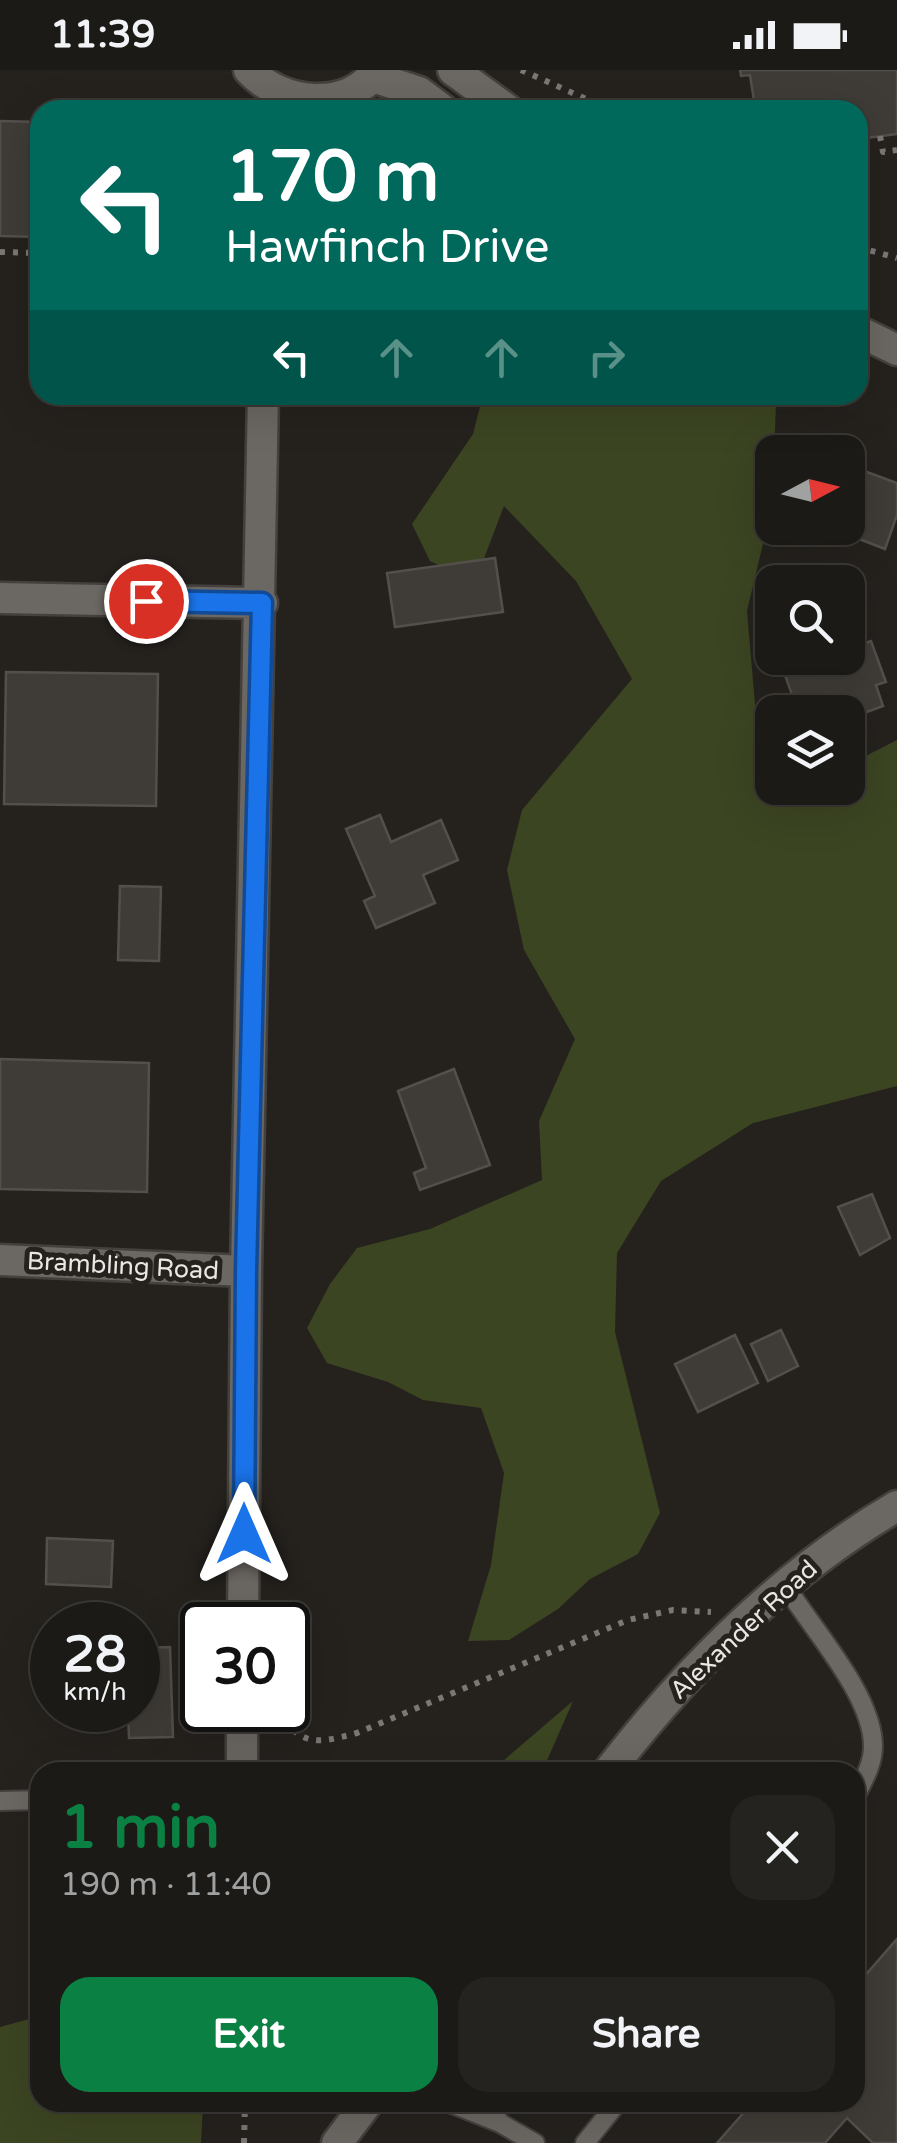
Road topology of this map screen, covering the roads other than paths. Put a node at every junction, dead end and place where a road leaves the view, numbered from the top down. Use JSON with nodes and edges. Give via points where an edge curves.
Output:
{"nodes":[{"id":1,"x":454,"y":70,"type":"edge"},
{"id":2,"x":375,"y":74,"type":"edge"},
{"id":3,"x":263,"y":89,"type":"edge"},
{"id":4,"x":304,"y":100,"type":"edge"},
{"id":5,"x":335,"y":100,"type":"edge"},
{"id":6,"x":430,"y":100,"type":"edge"},
{"id":7,"x":494,"y":100,"type":"edge"},
{"id":8,"x":868,"y":336,"type":"edge"},
{"id":9,"x":897,"y":350,"type":"edge"},
{"id":10,"x":263,"y":405,"type":"edge"},
{"id":11,"x":0,"y":598,"type":"edge"},
{"id":12,"x":262,"y":603,"type":"junction"},
{"id":13,"x":0,"y":1260,"type":"edge"},
{"id":14,"x":246,"y":1271,"type":"junction"},
{"id":15,"x":897,"y":1506,"type":"edge"},
{"id":16,"x":784,"y":1585,"type":"junction"},
{"id":17,"x":243,"y":1602,"type":"edge"},
{"id":18,"x":242,"y":1732,"type":"edge"},
{"id":19,"x":242,"y":1762,"type":"edge"},
{"id":20,"x":616,"y":1762,"type":"edge"},
{"id":21,"x":865,"y":1772,"type":"edge"},
{"id":22,"x":30,"y":1800,"type":"edge"},
{"id":23,"x":0,"y":1801,"type":"edge"},
{"id":24,"x":360,"y":2112,"type":"edge"},
{"id":25,"x":474,"y":2112,"type":"edge"},
{"id":26,"x":494,"y":2112,"type":"edge"},
{"id":27,"x":610,"y":2112,"type":"edge"},
{"id":28,"x":500,"y":2122,"type":"junction"},
{"id":29,"x":337,"y":2143,"type":"edge"},
{"id":30,"x":536,"y":2143,"type":"edge"},
{"id":31,"x":585,"y":2143,"type":"edge"}],
"edges":[{"from":1,"to":7,"type":"street"},
{"from":2,"to":5,"type":"street"},
{"from":2,"to":6,"type":"street"},
{"from":3,"to":4,"type":"street"},
{"from":8,"to":9,"type":"street"},
{"from":10,"to":12,"type":"street"},
{"from":11,"to":12,"type":"street"},
{"from":12,"to":14,"type":"street"},
{"from":13,"to":14,"type":"street","name":"Brambling Road"},
{"from":14,"to":17,"type":"street"},
{"from":15,"to":16,"type":"street","name":"Alexander Road"},
{"from":16,"to":20,"type":"street","name":"Alexander Road","via":[[674,1691]]},
{"from":16,"to":21,"type":"lane","via":[[861,1700],[874,1750]]},
{"from":18,"to":19,"type":"street"},
{"from":22,"to":23,"type":"lane"},
{"from":24,"to":29,"type":"street"},
{"from":25,"to":28,"type":"lane"},
{"from":26,"to":28,"type":"lane"},
{"from":27,"to":31,"type":"lane"},
{"from":28,"to":30,"type":"lane"}]}
